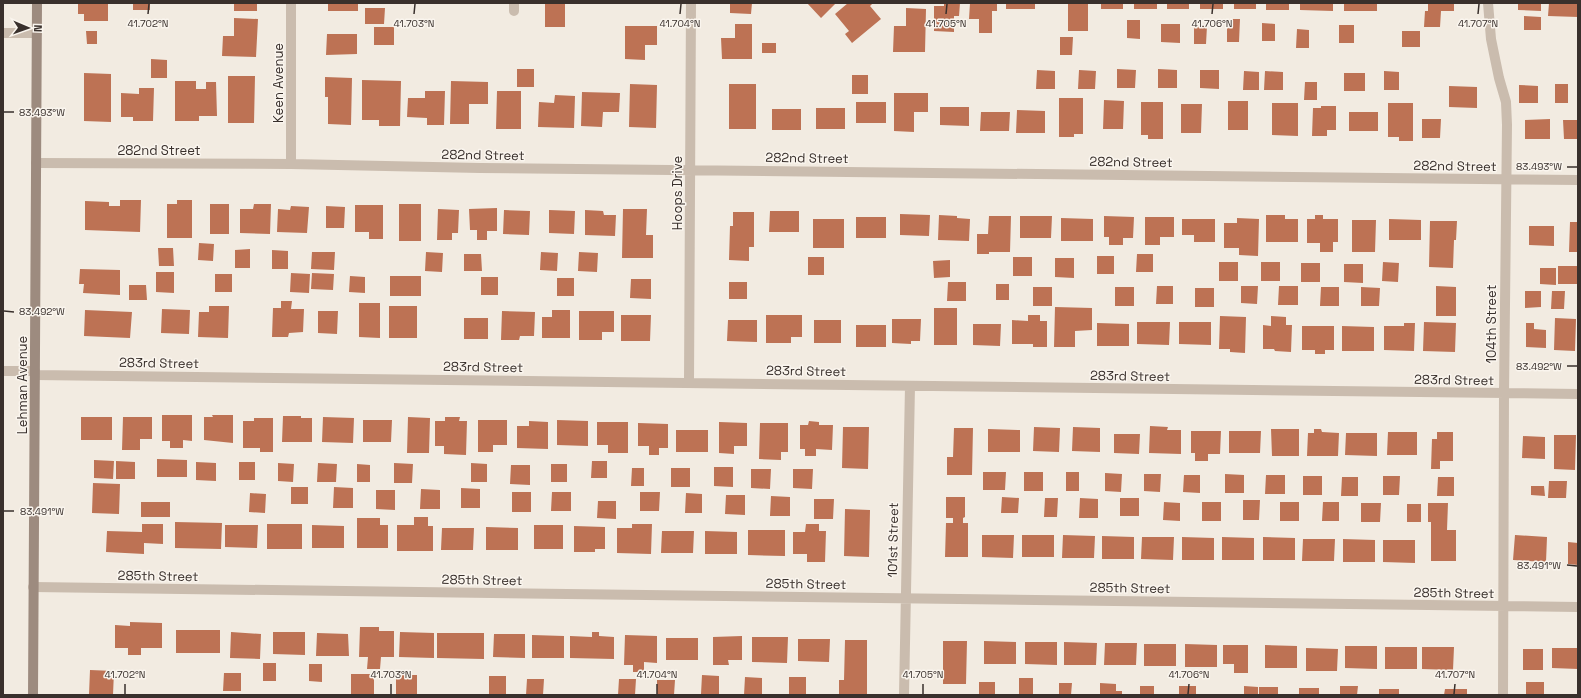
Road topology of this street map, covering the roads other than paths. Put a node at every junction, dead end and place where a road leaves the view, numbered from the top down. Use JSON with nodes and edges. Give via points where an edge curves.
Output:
{"nodes":[{"id":1,"x":37,"y":3,"type":"edge"},
{"id":2,"x":291,"y":3,"type":"edge"},
{"id":3,"x":691,"y":3,"type":"edge"},
{"id":4,"x":1488,"y":3,"type":"edge"},
{"id":5,"x":3,"y":33,"type":"edge"},
{"id":6,"x":37,"y":33,"type":"junction"},
{"id":7,"x":36,"y":163,"type":"junction"},
{"id":8,"x":291,"y":164,"type":"junction"},
{"id":9,"x":690,"y":169,"type":"junction"},
{"id":10,"x":1506,"y":180,"type":"junction"},
{"id":11,"x":1578,"y":180,"type":"edge"},
{"id":12,"x":3,"y":371,"type":"edge"},
{"id":13,"x":35,"y":373,"type":"junction"},
{"id":14,"x":689,"y":383,"type":"junction"},
{"id":15,"x":910,"y":386,"type":"junction"},
{"id":16,"x":1504,"y":394,"type":"junction"},
{"id":17,"x":1578,"y":394,"type":"edge"},
{"id":18,"x":33,"y":587,"type":"junction"},
{"id":19,"x":905,"y":598,"type":"junction"},
{"id":20,"x":1503,"y":607,"type":"junction"},
{"id":21,"x":1578,"y":607,"type":"edge"},
{"id":22,"x":33,"y":695,"type":"edge"},
{"id":23,"x":904,"y":695,"type":"edge"},
{"id":24,"x":1503,"y":695,"type":"edge"}],
"edges":[{"from":1,"to":6,"type":"street","name":"Lehman Avenue"},
{"from":2,"to":8,"type":"street","name":"Keen Avenue"},
{"from":3,"to":9,"type":"street","name":"Hoops Drive"},
{"from":4,"to":10,"type":"street","name":"104th Street","via":[[1491,39],[1506,102]]},
{"from":5,"to":6,"type":"street"},
{"from":6,"to":7,"type":"street","name":"Lehman Avenue"},
{"from":7,"to":8,"type":"street","name":"282nd Street"},
{"from":7,"to":13,"type":"street","name":"Lehman Avenue"},
{"from":8,"to":9,"type":"street","name":"282nd Street"},
{"from":9,"to":10,"type":"street","name":"282nd Street"},
{"from":9,"to":14,"type":"street","name":"Hoops Drive"},
{"from":10,"to":11,"type":"street","name":"282nd Street"},
{"from":10,"to":16,"type":"street","name":"104th Street"},
{"from":12,"to":13,"type":"street","name":"283rd Street"},
{"from":13,"to":14,"type":"street","name":"283rd Street"},
{"from":13,"to":18,"type":"street","name":"Lehman Avenue"},
{"from":14,"to":15,"type":"street","name":"283rd Street"},
{"from":15,"to":16,"type":"street","name":"283rd Street"},
{"from":15,"to":19,"type":"street","name":"101st Street"},
{"from":16,"to":17,"type":"street","name":"283rd Street"},
{"from":16,"to":20,"type":"street","name":"104th Street"},
{"from":18,"to":19,"type":"street","name":"285th Street"},
{"from":18,"to":22,"type":"street","name":"Lehman Avenue"},
{"from":19,"to":20,"type":"street","name":"285th Street"},
{"from":19,"to":23,"type":"street","name":"101st Street"},
{"from":20,"to":21,"type":"street","name":"285th Street"},
{"from":20,"to":24,"type":"street","name":"104th Street"}]}
